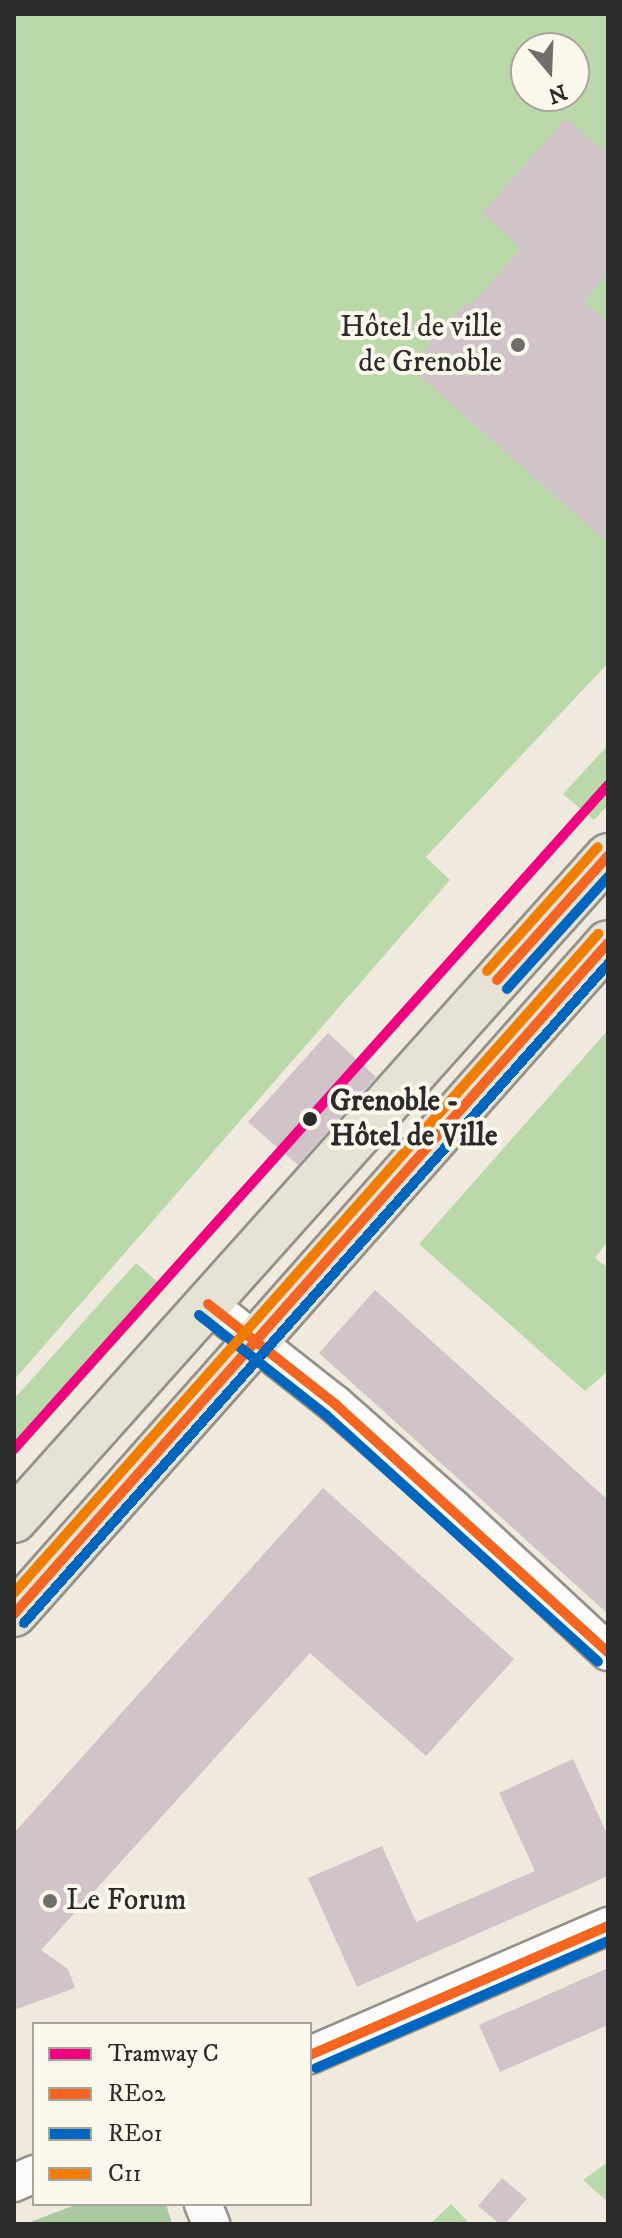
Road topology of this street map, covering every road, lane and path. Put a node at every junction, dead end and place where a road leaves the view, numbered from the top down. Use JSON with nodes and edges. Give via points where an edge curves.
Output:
{"nodes":[{"id":1,"x":608,"y":856,"type":"edge"},
{"id":2,"x":606,"y":949,"type":"edge"},
{"id":3,"x":208,"y":1304,"type":"junction"},
{"id":4,"x":256,"y":1341,"type":"junction"},
{"id":5,"x":14,"y":1520,"type":"edge"},
{"id":6,"x":14,"y":1614,"type":"edge"},
{"id":7,"x":608,"y":1652,"type":"edge"},
{"id":8,"x":608,"y":1926,"type":"edge"},
{"id":9,"x":312,"y":2054,"type":"edge"}],
"edges":[{"from":1,"to":3,"type":"main road"},
{"from":2,"to":4,"type":"main road"},
{"from":3,"to":4,"type":"street"},
{"from":3,"to":5,"type":"main road"},
{"from":4,"to":6,"type":"main road"},
{"from":4,"to":7,"type":"street","via":[[452,1507]]},
{"from":8,"to":9,"type":"street"}]}
